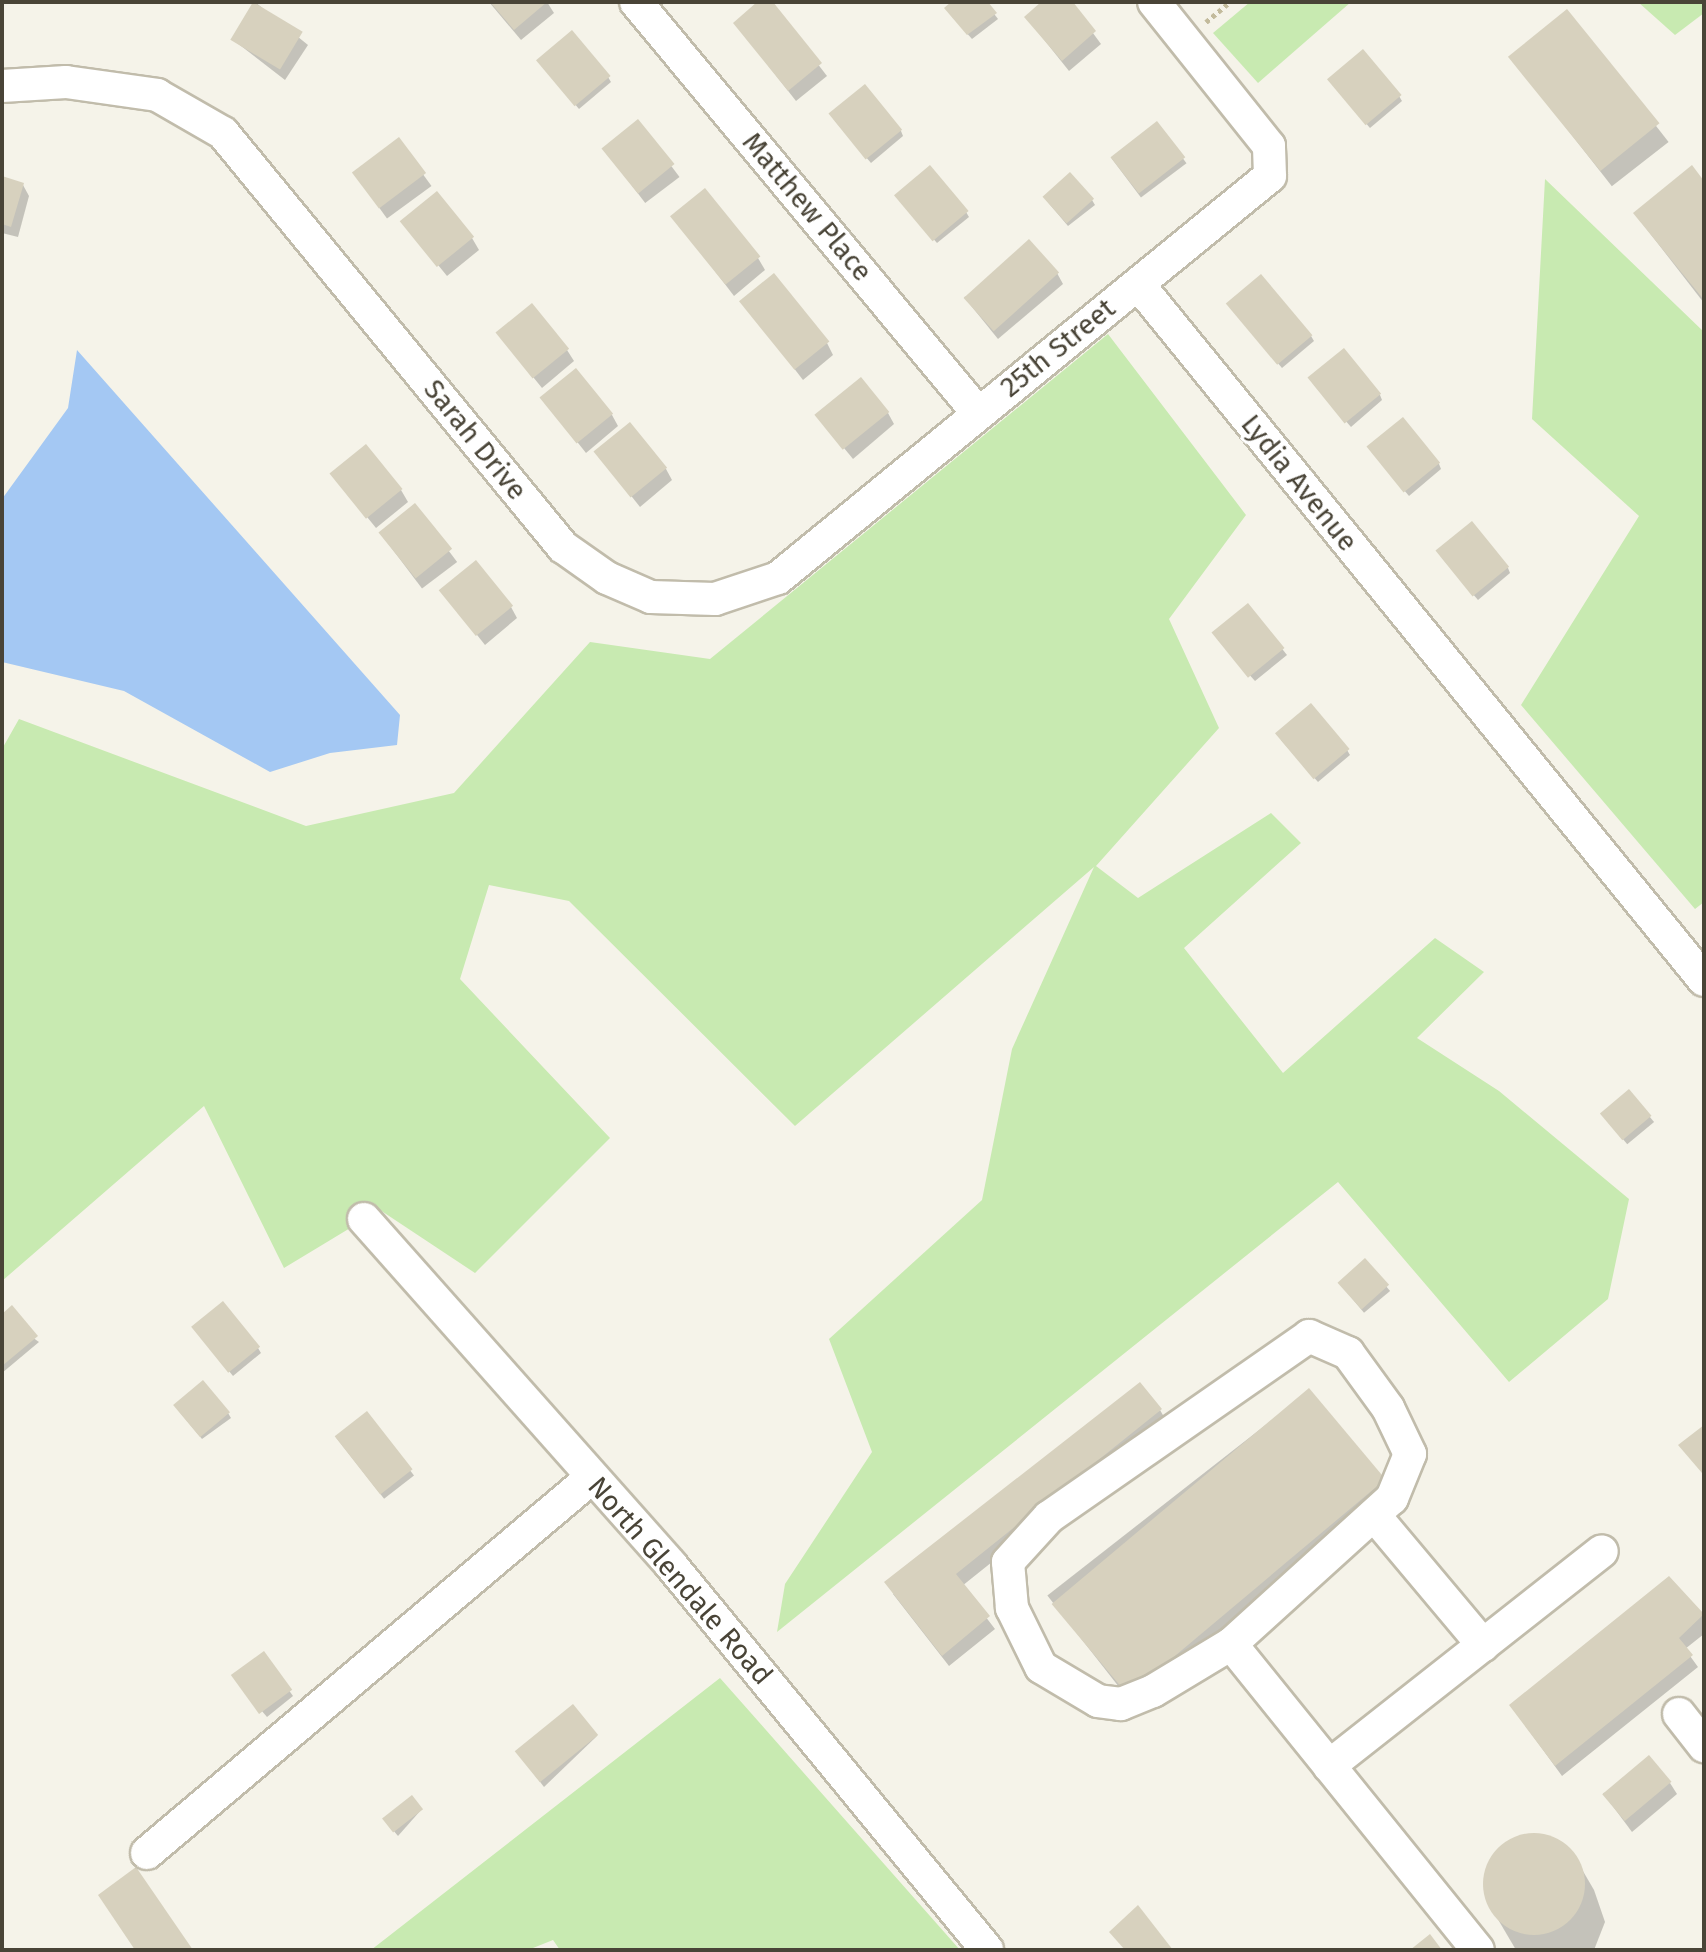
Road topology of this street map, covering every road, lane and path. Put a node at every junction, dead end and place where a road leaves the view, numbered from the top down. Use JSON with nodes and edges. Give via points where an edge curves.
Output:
{"nodes":[{"id":1,"x":636,"y":2,"type":"edge"},
{"id":2,"x":1154,"y":2,"type":"edge"},
{"id":3,"x":2,"y":86,"type":"edge"},
{"id":4,"x":1138,"y":284,"type":"junction"},
{"id":5,"x":978,"y":413,"type":"junction"},
{"id":6,"x":1704,"y":980,"type":"edge"},
{"id":7,"x":364,"y":1219,"type":"dead end"},
{"id":8,"x":591,"y":1478,"type":"junction"},
{"id":9,"x":1374,"y":1515,"type":"junction"},
{"id":10,"x":1602,"y":1551,"type":"dead end"},
{"id":11,"x":1231,"y":1644,"type":"junction"},
{"id":12,"x":1483,"y":1645,"type":"junction"},
{"id":13,"x":1679,"y":1714,"type":"dead end"},
{"id":14,"x":1704,"y":1746,"type":"edge"},
{"id":15,"x":1329,"y":1766,"type":"junction"},
{"id":16,"x":147,"y":1853,"type":"dead end"},
{"id":17,"x":987,"y":1950,"type":"edge"},
{"id":18,"x":1478,"y":1950,"type":"edge"}],
"edges":[{"from":1,"to":5,"type":"street","name":"Matthew Place"},
{"from":2,"to":4,"type":"street","via":[[1269,146],[1270,176]]},
{"from":3,"to":5,"type":"street","name":"Sarah Drive","via":[[66,82],[157,95],[223,133],[563,547],[607,578],[651,597],[715,599],[778,578]]},
{"from":4,"to":5,"type":"street","name":"25th Street"},
{"from":4,"to":6,"type":"street","name":"Lydia Avenue"},
{"from":7,"to":8,"type":"street","name":"North Glendale Road"},
{"from":8,"to":16,"type":"street"},
{"from":8,"to":17,"type":"street","name":"North Glendale Road","via":[[671,1565]]},
{"from":9,"to":11,"type":"street"},
{"from":9,"to":11,"type":"street","via":[[1392,1498],[1410,1454],[1388,1408],[1348,1353],[1309,1336],[1049,1517],[1008,1562],[1012,1608],[1041,1667],[1098,1701],[1121,1704],[1153,1691]]},
{"from":9,"to":12,"type":"street"},
{"from":10,"to":12,"type":"street"},
{"from":11,"to":15,"type":"street"},
{"from":12,"to":15,"type":"street"},
{"from":13,"to":14,"type":"street"},
{"from":15,"to":18,"type":"street"}]}
